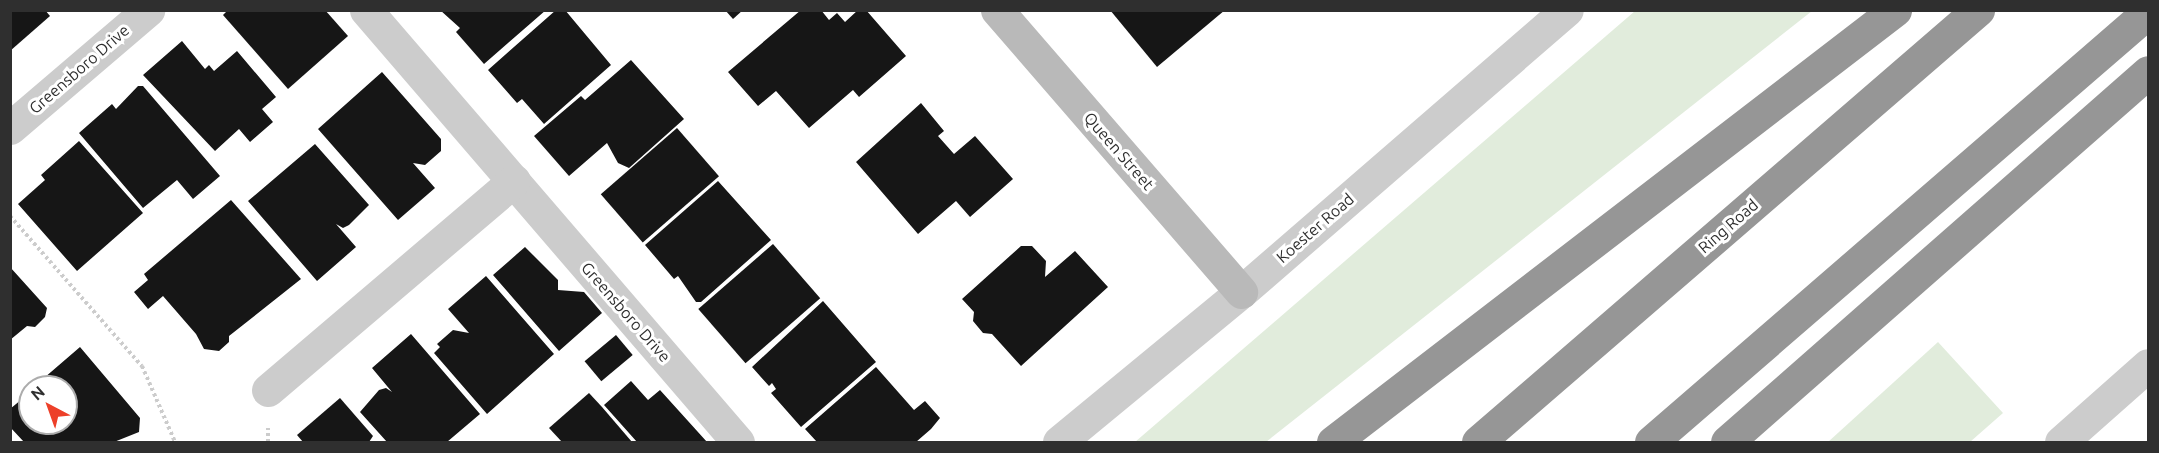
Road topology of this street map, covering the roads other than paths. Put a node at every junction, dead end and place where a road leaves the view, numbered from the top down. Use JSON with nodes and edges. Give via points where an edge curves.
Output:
{"nodes":[{"id":1,"x":148,"y":10,"type":"edge"},
{"id":2,"x":366,"y":10,"type":"edge"},
{"id":3,"x":997,"y":10,"type":"edge"},
{"id":4,"x":1568,"y":10,"type":"edge"},
{"id":5,"x":1895,"y":10,"type":"edge"},
{"id":6,"x":1978,"y":10,"type":"edge"},
{"id":7,"x":2148,"y":12,"type":"edge"},
{"id":8,"x":2148,"y":72,"type":"edge"},
{"id":9,"x":10,"y":128,"type":"edge"},
{"id":10,"x":514,"y":181,"type":"junction"},
{"id":11,"x":1241,"y":292,"type":"junction"},
{"id":12,"x":2148,"y":365,"type":"edge"},
{"id":13,"x":268,"y":390,"type":"dead end"},
{"id":14,"x":738,"y":442,"type":"edge"},
{"id":15,"x":1059,"y":442,"type":"edge"},
{"id":16,"x":1333,"y":442,"type":"edge"},
{"id":17,"x":1478,"y":442,"type":"edge"},
{"id":18,"x":1651,"y":442,"type":"edge"},
{"id":19,"x":1727,"y":442,"type":"edge"},
{"id":20,"x":2061,"y":442,"type":"edge"}],
"edges":[{"from":1,"to":9,"type":"street","name":"Greensboro Drive"},
{"from":2,"to":10,"type":"street","name":"Greensboro Drive"},
{"from":3,"to":11,"type":"street","name":"Queen Street"},
{"from":4,"to":11,"type":"street","name":"Koester Road"},
{"from":5,"to":16,"type":"highway"},
{"from":6,"to":17,"type":"highway","name":"Ring Road"},
{"from":7,"to":18,"type":"highway"},
{"from":8,"to":19,"type":"highway"},
{"from":10,"to":13,"type":"street"},
{"from":10,"to":14,"type":"street","name":"Greensboro Drive"},
{"from":11,"to":15,"type":"street","name":"Koester Road"},
{"from":12,"to":20,"type":"street"}]}
